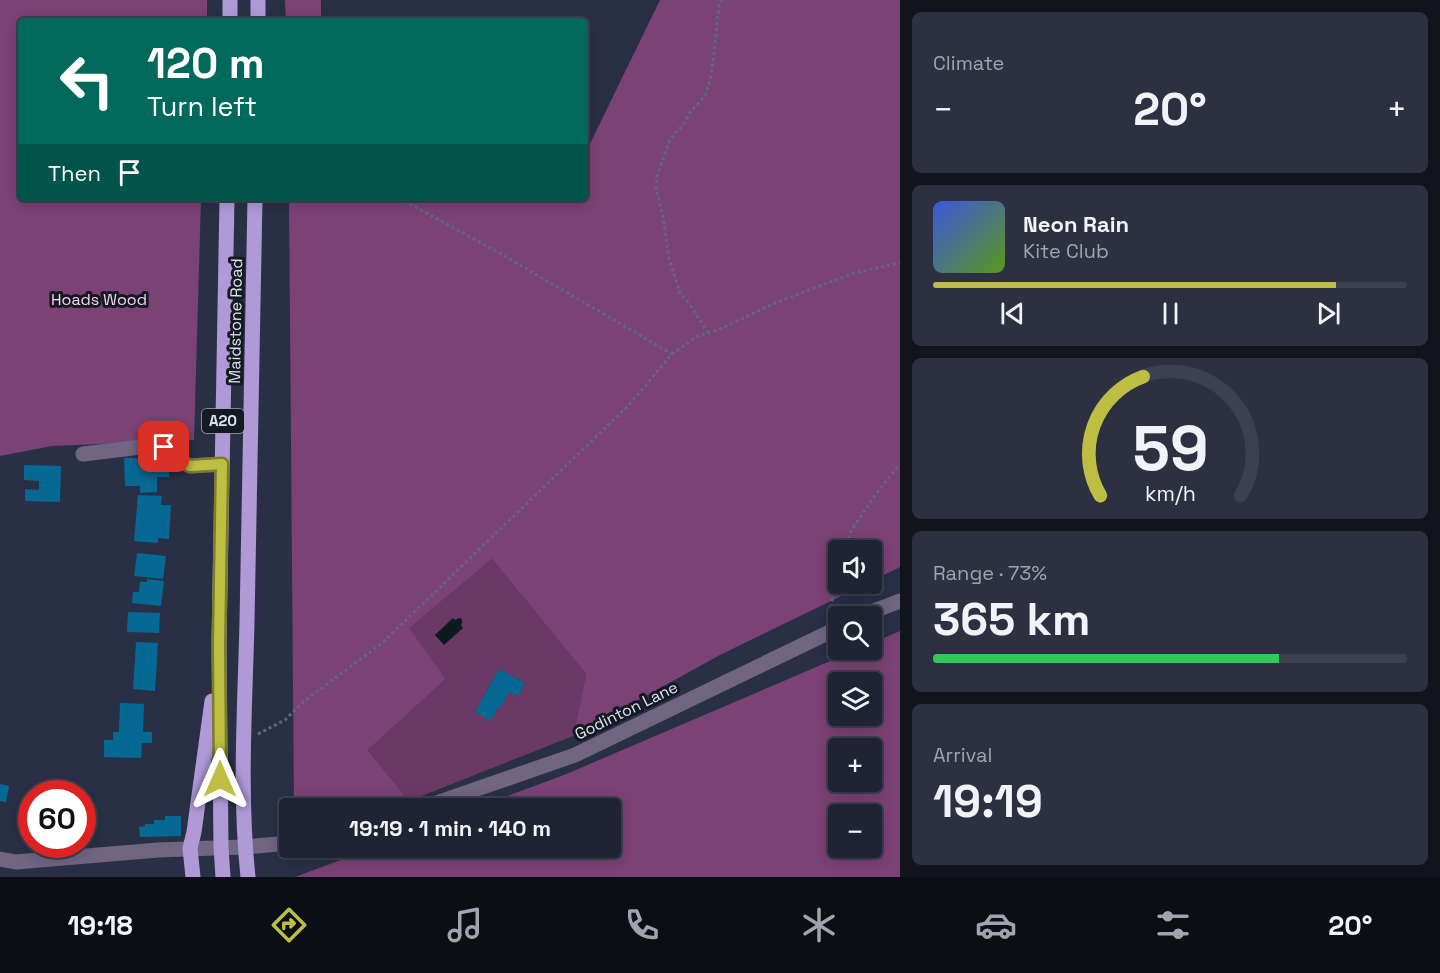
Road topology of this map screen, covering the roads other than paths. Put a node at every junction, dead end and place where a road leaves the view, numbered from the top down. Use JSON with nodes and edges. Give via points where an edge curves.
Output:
{"nodes":[{"id":1,"x":230,"y":0,"type":"edge"},
{"id":2,"x":258,"y":0,"type":"edge"},
{"id":3,"x":230,"y":18,"type":"edge"},
{"id":4,"x":258,"y":18,"type":"edge"},
{"id":5,"x":227,"y":201,"type":"edge"},
{"id":6,"x":255,"y":201,"type":"edge"},
{"id":7,"x":83,"y":454,"type":"dead end"},
{"id":8,"x":222,"y":464,"type":"junction"},
{"id":9,"x":900,"y":601,"type":"edge"},
{"id":10,"x":882,"y":608,"type":"edge"},
{"id":11,"x":828,"y":633,"type":"edge"},
{"id":12,"x":219,"y":644,"type":"junction"},
{"id":13,"x":451,"y":798,"type":"edge"},
{"id":14,"x":279,"y":844,"type":"edge"},
{"id":15,"x":220,"y":847,"type":"junction"},
{"id":16,"x":244,"y":847,"type":"junction"},
{"id":17,"x":190,"y":848,"type":"junction"},
{"id":18,"x":0,"y":859,"type":"edge"},
{"id":19,"x":194,"y":877,"type":"edge"},
{"id":20,"x":223,"y":877,"type":"edge"},
{"id":21,"x":248,"y":877,"type":"edge"}],
"edges":[{"from":1,"to":3,"type":"main road"},
{"from":2,"to":4,"type":"main road"},
{"from":5,"to":8,"type":"main road","name":"Maidstone Road","number":"A20"},
{"from":6,"to":16,"type":"main road","name":"Maidstone Road","number":"A20"},
{"from":7,"to":8,"type":"street","via":[[167,447],[186,465]]},
{"from":8,"to":12,"type":"main road","name":"Maidstone Road","number":"A20"},
{"from":9,"to":10,"type":"street"},
{"from":11,"to":13,"type":"street","name":"Godinton Lane","via":[[575,755]]},
{"from":12,"to":15,"type":"main road","name":"Maidstone Road","number":"A20"},
{"from":12,"to":17,"type":"main road"},
{"from":14,"to":16,"type":"street"},
{"from":15,"to":16,"type":"street"},
{"from":15,"to":17,"type":"street"},
{"from":15,"to":20,"type":"main road","name":"Maidstone Road","number":"A20"},
{"from":16,"to":21,"type":"main road","name":"Maidstone Road","number":"A20"},
{"from":17,"to":18,"type":"street","via":[[16,862]]},
{"from":17,"to":19,"type":"main road"}]}
